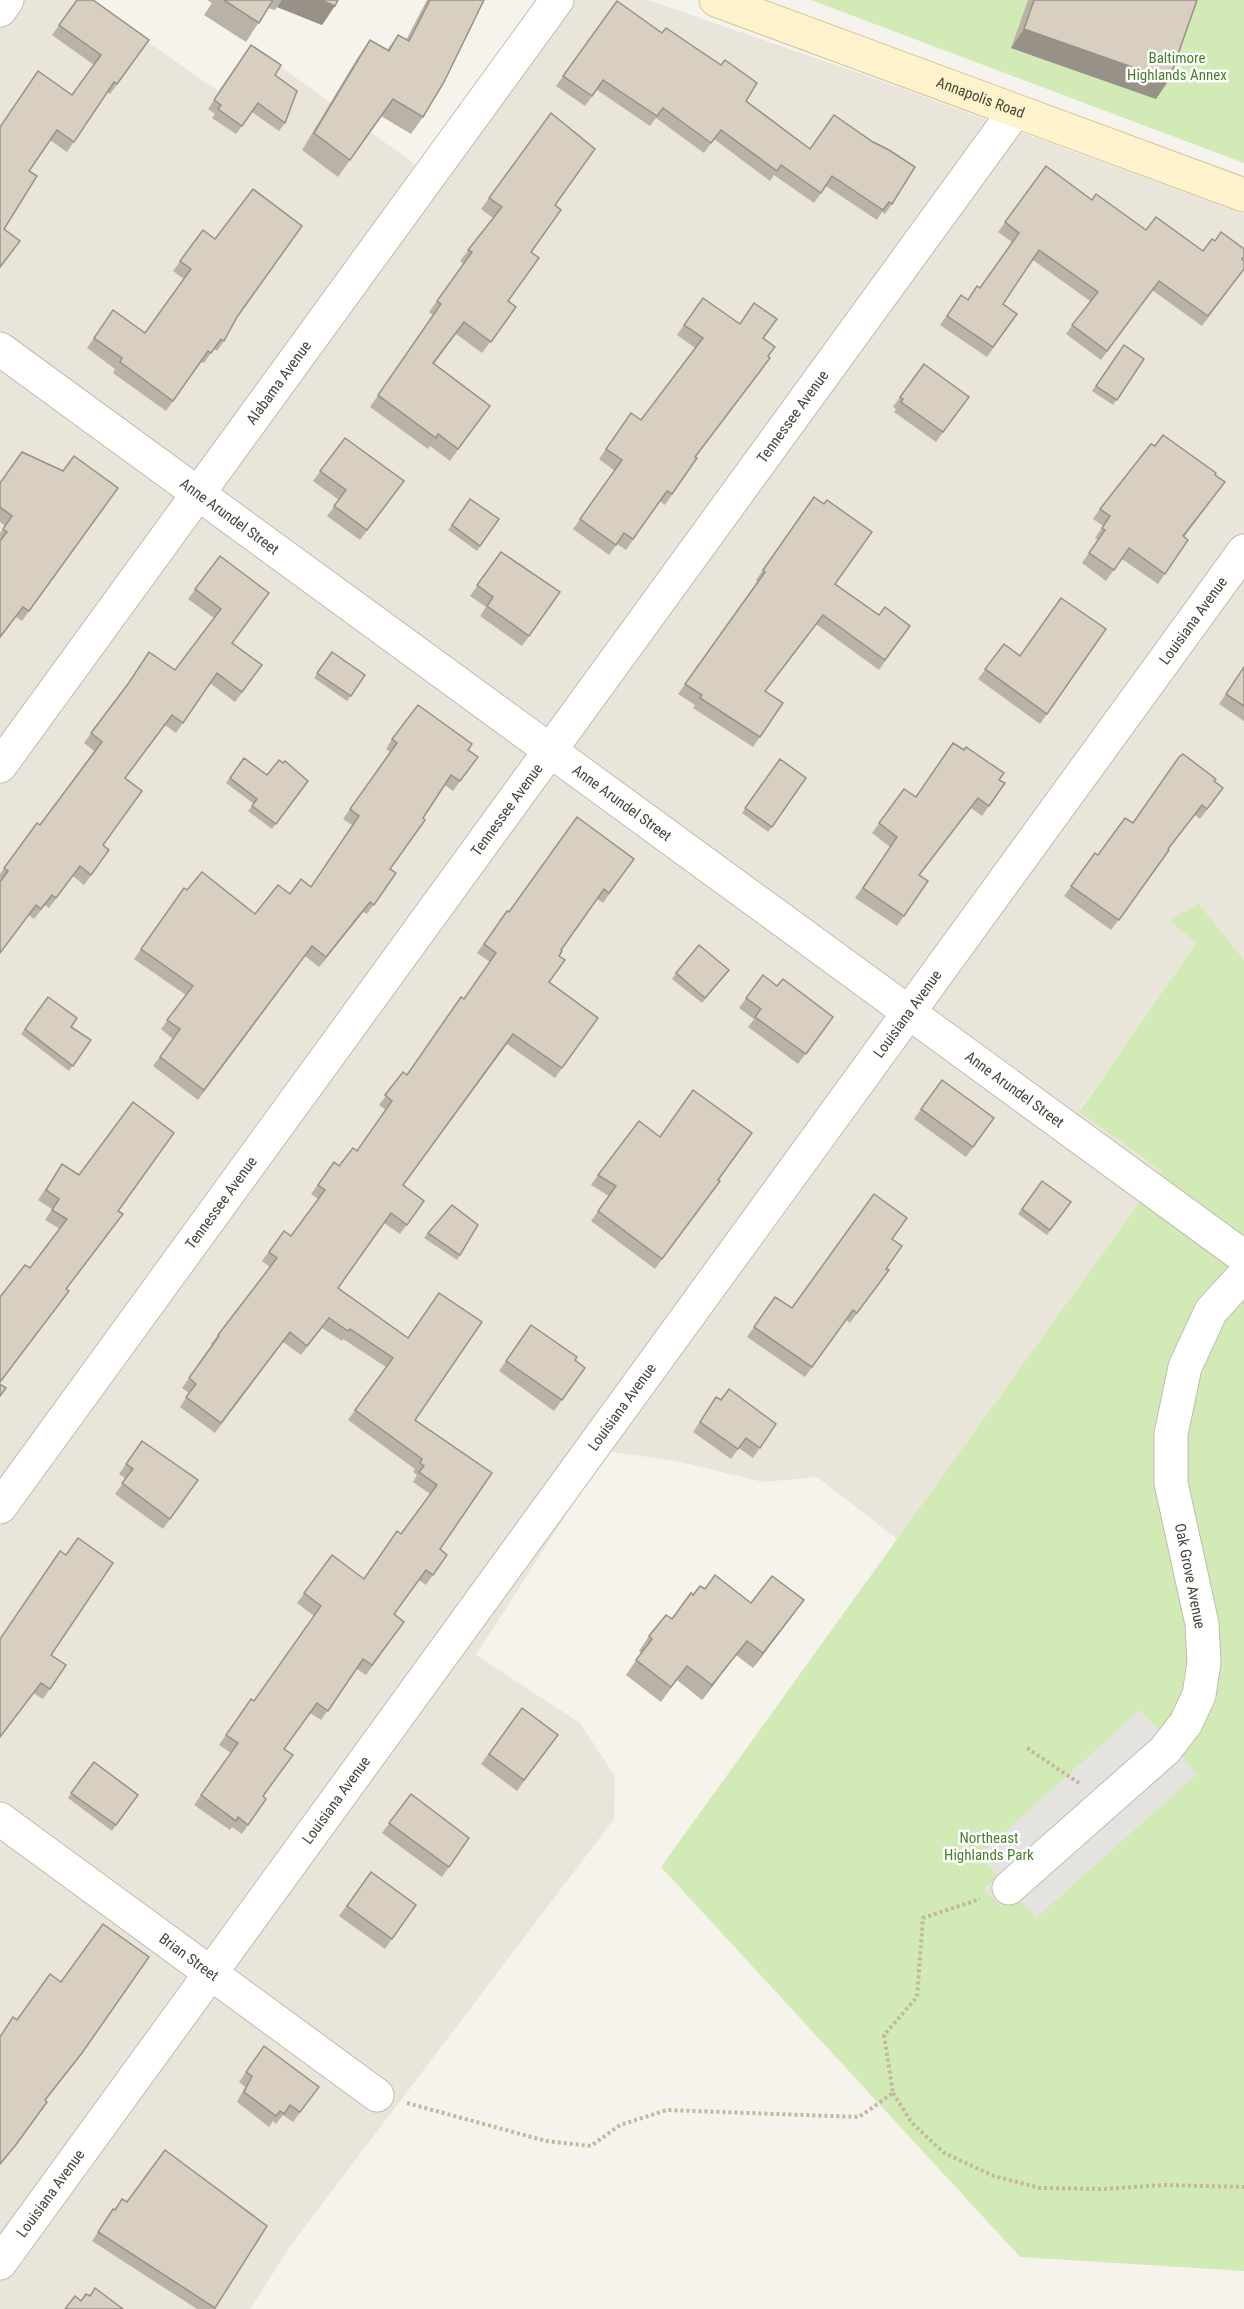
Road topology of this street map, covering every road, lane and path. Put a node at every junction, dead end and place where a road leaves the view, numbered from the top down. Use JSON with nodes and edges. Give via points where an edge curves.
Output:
{"nodes":[{"id":1,"x":7,"y":0,"type":"edge"},
{"id":2,"x":557,"y":0,"type":"edge"},
{"id":3,"x":716,"y":0,"type":"edge"},
{"id":4,"x":0,"y":10,"type":"edge"},
{"id":5,"x":1015,"y":111,"type":"junction"},
{"id":6,"x":1244,"y":195,"type":"edge"},
{"id":7,"x":0,"y":349,"type":"edge"},
{"id":8,"x":198,"y":493,"type":"junction"},
{"id":9,"x":1244,"y":551,"type":"edge"},
{"id":10,"x":550,"y":750,"type":"junction"},
{"id":11,"x":0,"y":766,"type":"edge"},
{"id":12,"x":909,"y":1012,"type":"junction"},
{"id":13,"x":1244,"y":1257,"type":"edge"},
{"id":14,"x":1244,"y":1275,"type":"edge"},
{"id":15,"x":0,"y":1507,"type":"edge"},
{"id":16,"x":1027,"y":1748,"type":"dead end"},
{"id":17,"x":1107,"y":1802,"type":"junction"},
{"id":18,"x":0,"y":1819,"type":"edge"},
{"id":19,"x":1009,"y":1888,"type":"joint"},
{"id":20,"x":211,"y":1973,"type":"junction"},
{"id":21,"x":893,"y":2094,"type":"junction"},
{"id":22,"x":377,"y":2095,"type":"joint"},
{"id":23,"x":1244,"y":2187,"type":"edge"},
{"id":24,"x":0,"y":2263,"type":"edge"}],
"edges":[{"from":1,"to":4,"type":"street"},
{"from":2,"to":8,"type":"street","name":"Alabama Avenue"},
{"from":3,"to":5,"type":"main road","name":"Annapolis Road"},
{"from":5,"to":6,"type":"main road","name":"Annapolis Road"},
{"from":5,"to":10,"type":"street","name":"Tennessee Avenue"},
{"from":7,"to":8,"type":"street","name":"Anne Arundel Street"},
{"from":8,"to":10,"type":"street","name":"Anne Arundel Street"},
{"from":8,"to":11,"type":"street","name":"Alabama Avenue"},
{"from":9,"to":12,"type":"street","name":"Louisiana Avenue"},
{"from":10,"to":12,"type":"street","name":"Anne Arundel Street"},
{"from":10,"to":15,"type":"street","name":"Tennessee Avenue"},
{"from":12,"to":13,"type":"street","name":"Anne Arundel Street"},
{"from":12,"to":20,"type":"street","name":"Louisiana Avenue"},
{"from":14,"to":17,"type":"street","name":"Oak Grove Avenue","via":[[1211,1311],[1185,1367],[1171,1434],[1171,1483],[1202,1624],[1204,1662],[1199,1695],[1186,1722],[1165,1750]]},
{"from":16,"to":17,"type":"path"},
{"from":17,"to":19,"type":"street","name":"Oak Grove Avenue"},
{"from":18,"to":20,"type":"street","name":"Brian Street"},
{"from":19,"to":21,"type":"path","via":[[922,1918],[917,1997],[884,2035]]},
{"from":20,"to":22,"type":"street","name":"Brian Street"},
{"from":20,"to":24,"type":"street","name":"Louisiana Avenue"},
{"from":21,"to":22,"type":"path","via":[[859,2117],[667,2110],[621,2125],[591,2146],[546,2141]]},
{"from":21,"to":23,"type":"path","via":[[912,2123],[944,2153],[994,2176],[1040,2188]]}]}
